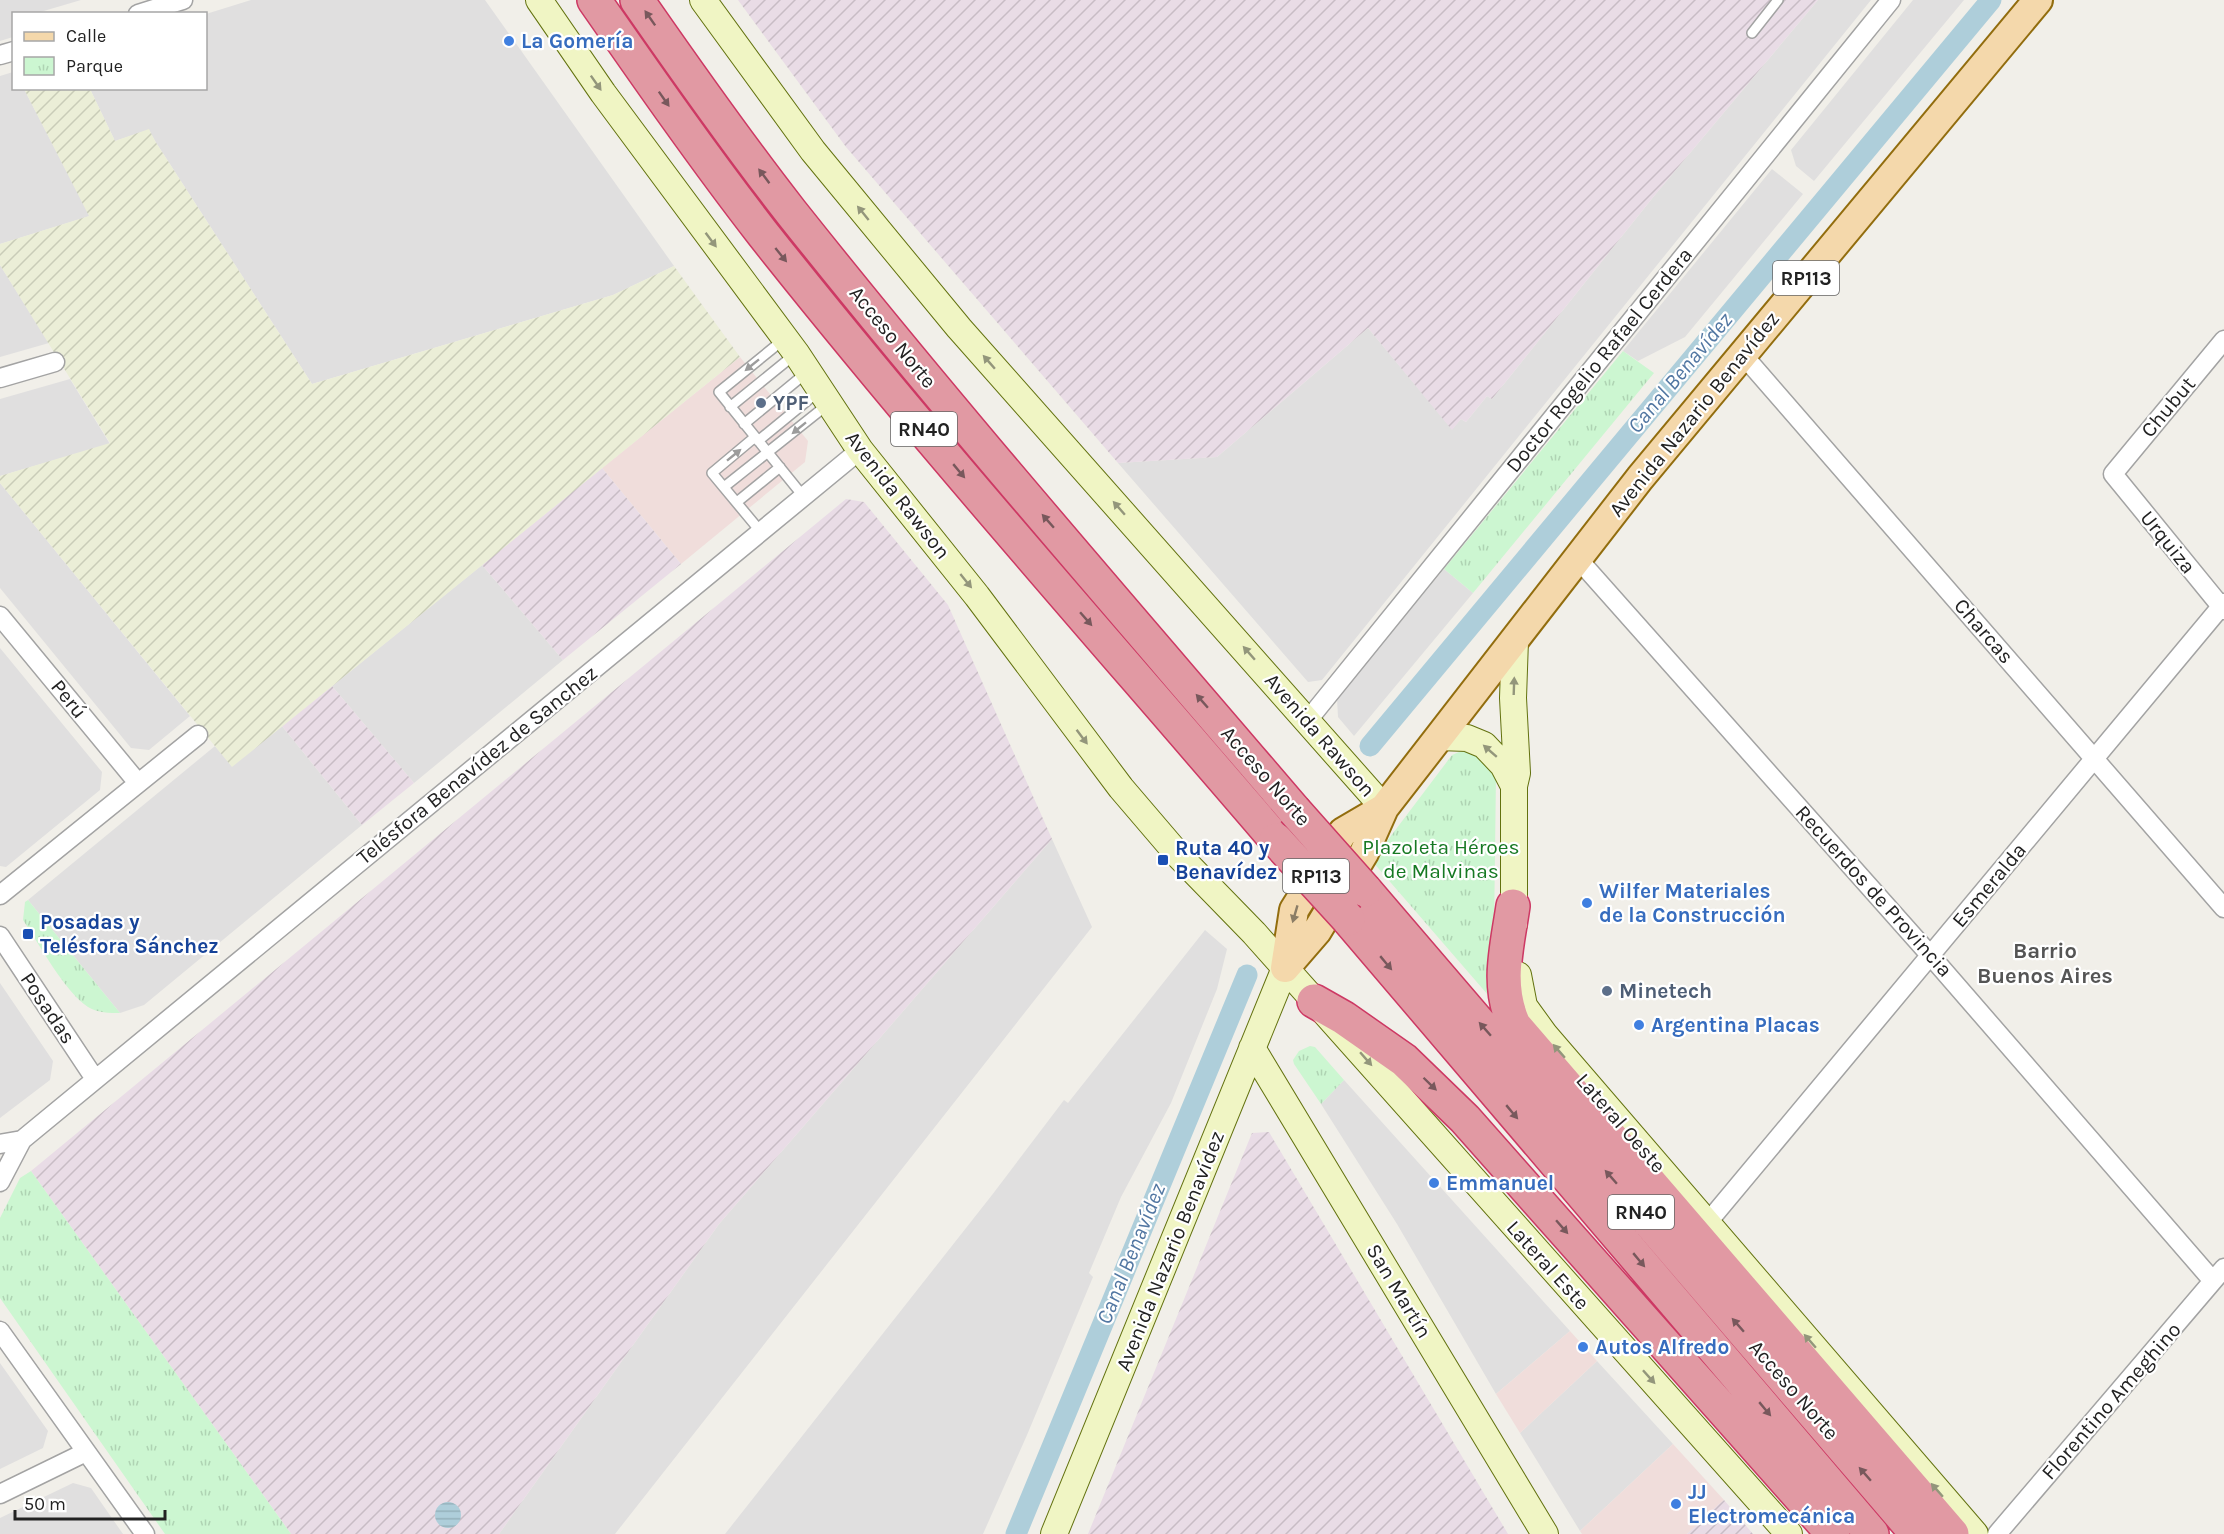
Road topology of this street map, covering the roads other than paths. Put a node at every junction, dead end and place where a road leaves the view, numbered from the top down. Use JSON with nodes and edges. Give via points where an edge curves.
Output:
{"nodes":[{"id":1,"x":183,"y":0,"type":"edge"},
{"id":2,"x":539,"y":0,"type":"edge"},
{"id":3,"x":594,"y":0,"type":"edge"},
{"id":4,"x":637,"y":0,"type":"edge"},
{"id":5,"x":703,"y":0,"type":"edge"},
{"id":6,"x":1778,"y":0,"type":"edge"},
{"id":7,"x":1891,"y":0,"type":"edge"},
{"id":8,"x":2038,"y":0,"type":"edge"},
{"id":9,"x":144,"y":12,"type":"edge"},
{"id":10,"x":1752,"y":33,"type":"dead end"},
{"id":11,"x":2224,"y":340,"type":"edge"},
{"id":12,"x":1743,"y":354,"type":"junction"},
{"id":13,"x":55,"y":362,"type":"dead end"},
{"id":14,"x":808,"y":371,"type":"junction"},
{"id":15,"x":0,"y":378,"type":"edge"},
{"id":16,"x":730,"y":407,"type":"junction"},
{"id":17,"x":744,"y":424,"type":"junction"},
{"id":18,"x":757,"y":439,"type":"junction"},
{"id":19,"x":860,"y":450,"type":"junction"},
{"id":20,"x":768,"y":453,"type":"junction"},
{"id":21,"x":780,"y":467,"type":"junction"},
{"id":22,"x":2113,"y":474,"type":"joint"},
{"id":23,"x":724,"y":487,"type":"junction"},
{"id":24,"x":803,"y":496,"type":"junction"},
{"id":25,"x":737,"y":502,"type":"junction"},
{"id":26,"x":761,"y":532,"type":"junction"},
{"id":27,"x":1578,"y":559,"type":"junction"},
{"id":28,"x":2223,"y":606,"type":"edge"},
{"id":29,"x":0,"y":616,"type":"edge"},
{"id":30,"x":1515,"y":640,"type":"junction"},
{"id":31,"x":1308,"y":720,"type":"junction"},
{"id":32,"x":198,"y":735,"type":"dead end"},
{"id":33,"x":1440,"y":736,"type":"junction"},
{"id":34,"x":2095,"y":758,"type":"junction"},
{"id":35,"x":138,"y":783,"type":"junction"},
{"id":36,"x":1514,"y":786,"type":"junction"},
{"id":37,"x":1384,"y":808,"type":"junction"},
{"id":38,"x":0,"y":895,"type":"edge"},
{"id":39,"x":1513,"y":906,"type":"junction"},
{"id":40,"x":2224,"y":908,"type":"edge"},
{"id":41,"x":0,"y":936,"type":"edge"},
{"id":42,"x":1930,"y":955,"type":"junction"},
{"id":43,"x":1285,"y":968,"type":"junction"},
{"id":44,"x":1314,"y":1001,"type":"junction"},
{"id":45,"x":1252,"y":1048,"type":"junction"},
{"id":46,"x":95,"y":1079,"type":"junction"},
{"id":47,"x":22,"y":1140,"type":"junction"},
{"id":48,"x":0,"y":1144,"type":"edge"},
{"id":49,"x":0,"y":1182,"type":"edge"},
{"id":50,"x":1708,"y":1222,"type":"junction"},
{"id":51,"x":2218,"y":1275,"type":"edge"},
{"id":52,"x":0,"y":1331,"type":"edge"},
{"id":53,"x":86,"y":1452,"type":"junction"},
{"id":54,"x":0,"y":1494,"type":"edge"},
{"id":55,"x":145,"y":1534,"type":"edge"},
{"id":56,"x":1054,"y":1534,"type":"edge"},
{"id":57,"x":1545,"y":1534,"type":"edge"},
{"id":58,"x":1789,"y":1534,"type":"edge"},
{"id":59,"x":1833,"y":1534,"type":"edge"},
{"id":60,"x":1872,"y":1534,"type":"edge"},
{"id":61,"x":1917,"y":1534,"type":"edge"},
{"id":62,"x":1952,"y":1534,"type":"edge"},
{"id":63,"x":1975,"y":1534,"type":"edge"},
{"id":64,"x":1997,"y":1534,"type":"edge"}],
"edges":[{"from":1,"to":9,"type":"street"},
{"from":2,"to":14,"type":"street","name":"Avenida Rawson","one_way":true},
{"from":3,"to":60,"type":"highway","name":"Acceso Norte","number":"RN40","one_way":true,"bridge":true,"via":[[763,233],[969,482]]},
{"from":61,"to":4,"type":"highway","name":"Acceso Norte","number":"RN40","one_way":true,"bridge":true,"via":[[932,384],[805,229],[716,113]]},
{"from":31,"to":5,"type":"street","name":"Avenida Rawson","one_way":true,"via":[[1014,391],[871,223],[813,151]]},
{"from":6,"to":10,"type":"lane"},
{"from":7,"to":31,"type":"street","name":"Doctor Rogelio Rafael Cerdera"},
{"from":8,"to":12,"type":"main road","name":"Avenida Nazario Benavídez","number":"RP113"},
{"from":11,"to":22,"type":"street","name":"Chubut"},
{"from":12,"to":27,"type":"main road","name":"Avenida Nazario Benavídez","number":"RP113"},
{"from":12,"to":34,"type":"street","name":"Charcas"},
{"from":13,"to":15,"type":"street"},
{"from":14,"to":16,"type":"lane"},
{"from":14,"to":16,"type":"lane","one_way":true,"via":[[719,392]]},
{"from":14,"to":17,"type":"lane"},
{"from":14,"to":18,"type":"lane"},
{"from":14,"to":19,"type":"street","name":"Avenida Rawson"},
{"from":14,"to":20,"type":"lane","one_way":true},
{"from":16,"to":17,"type":"lane"},
{"from":17,"to":18,"type":"lane"},
{"from":18,"to":20,"type":"lane"},
{"from":23,"to":18,"type":"lane","one_way":true,"via":[[712,472]]},
{"from":19,"to":24,"type":"street","name":"Telésfora Benavídez de Sanchez"},
{"from":19,"to":43,"type":"street","name":"Avenida Rawson","one_way":true,"via":[[977,596],[1121,788]]},
{"from":20,"to":21,"type":"lane"},
{"from":20,"to":23,"type":"lane"},
{"from":21,"to":24,"type":"lane"},
{"from":21,"to":25,"type":"lane"},
{"from":22,"to":28,"type":"street","name":"Urquiza"},
{"from":23,"to":25,"type":"lane"},
{"from":24,"to":26,"type":"street","name":"Telésfora Benavídez de Sanchez"},
{"from":25,"to":26,"type":"lane"},
{"from":26,"to":46,"type":"street","name":"Telésfora Benavídez de Sanchez"},
{"from":27,"to":30,"type":"main road","name":"Avenida Nazario Benavídez","number":"RP113"},
{"from":27,"to":42,"type":"street","name":"Recuerdos de Provincia"},
{"from":28,"to":34,"type":"street","name":"Esmeralda"},
{"from":29,"to":35,"type":"street","name":"Perú"},
{"from":30,"to":33,"type":"main road","name":"Avenida Nazario Benavídez","number":"RP113"},
{"from":36,"to":30,"type":"street","name":"Lateral Oeste","one_way":true},
{"from":31,"to":37,"type":"street","name":"Avenida Rawson"},
{"from":32,"to":35,"type":"street"},
{"from":36,"to":33,"type":"street","one_way":true,"via":[[1503,765],[1484,745],[1467,738]]},
{"from":33,"to":37,"type":"main road","name":"Avenida Nazario Benavídez","number":"RP113"},
{"from":34,"to":40,"type":"street","name":"Charcas"},
{"from":34,"to":42,"type":"street","name":"Esmeralda"},
{"from":35,"to":38,"type":"street"},
{"from":36,"to":39,"type":"street","name":"Lateral Oeste"},
{"from":37,"to":43,"type":"main road","name":"Avenida Nazario Benavídez","number":"RP113","via":[[1364,853],[1317,931]]},
{"from":50,"to":39,"type":"street","name":"Lateral Oeste","one_way":true,"via":[[1524,1006]]},
{"from":39,"to":62,"type":"highway","via":[[1503,975],[1514,1025]]},
{"from":41,"to":46,"type":"street","name":"Posadas"},
{"from":42,"to":50,"type":"street","name":"Esmeralda"},
{"from":42,"to":51,"type":"street","name":"Recuerdos de Provincia"},
{"from":43,"to":44,"type":"street","name":"Lateral Este"},
{"from":43,"to":45,"type":"street","name":"Avenida Nazario Benavídez","number":"RP113"},
{"from":44,"to":58,"type":"street","name":"Lateral Este","one_way":true},
{"from":44,"to":59,"type":"highway","one_way":true,"via":[[1404,1060],[1465,1119]]},
{"from":45,"to":56,"type":"street","name":"Avenida Nazario Benavídez","number":"RP113"},
{"from":45,"to":57,"type":"street","name":"San Martín"},
{"from":46,"to":47,"type":"street","name":"Telésfora Benavídez de Sanchez"},
{"from":47,"to":48,"type":"street"},
{"from":47,"to":49,"type":"street"},
{"from":63,"to":50,"type":"street","name":"Lateral Oeste","one_way":true},
{"from":51,"to":64,"type":"street","name":"Florentino Ameghino"},
{"from":52,"to":53,"type":"street"},
{"from":53,"to":54,"type":"street"},
{"from":53,"to":55,"type":"street"}]}
